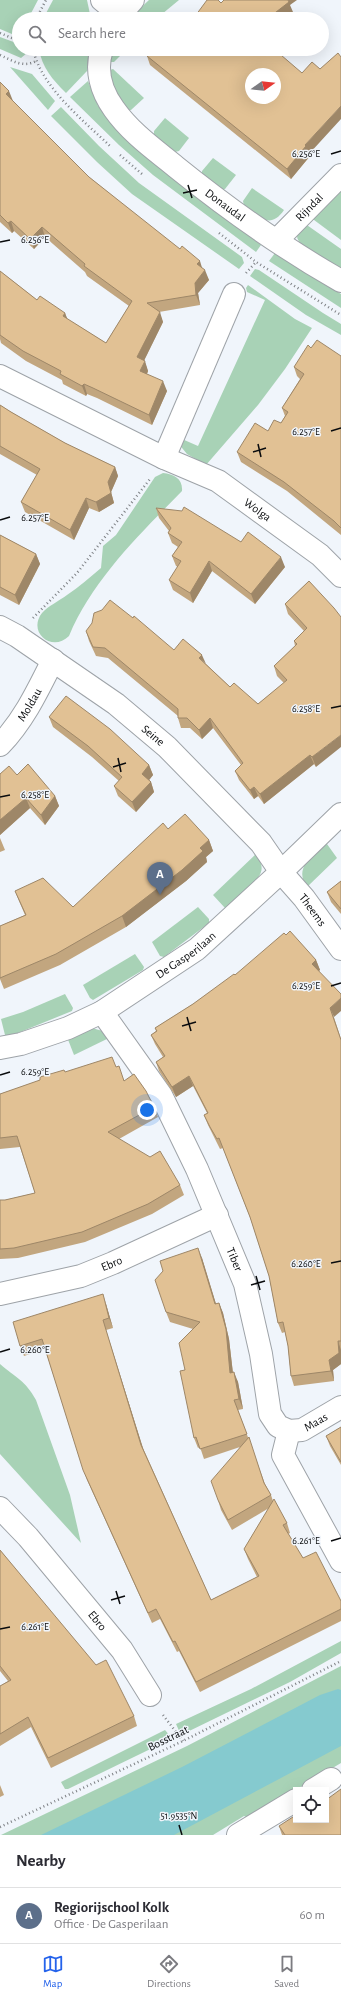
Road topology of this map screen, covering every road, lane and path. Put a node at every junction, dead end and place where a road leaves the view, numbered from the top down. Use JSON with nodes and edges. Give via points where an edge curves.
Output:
{"nodes":[{"id":1,"x":46,"y":0,"type":"edge"},
{"id":2,"x":102,"y":0,"type":"edge"},
{"id":3,"x":123,"y":11,"type":"edge"},
{"id":4,"x":40,"y":12,"type":"edge"},
{"id":5,"x":0,"y":33,"type":"edge"},
{"id":6,"x":12,"y":38,"type":"edge"},
{"id":7,"x":0,"y":55,"type":"edge"},
{"id":8,"x":101,"y":56,"type":"edge"},
{"id":9,"x":36,"y":61,"type":"dead end"},
{"id":10,"x":341,"y":175,"type":"edge"},
{"id":11,"x":277,"y":240,"type":"junction"},
{"id":12,"x":341,"y":281,"type":"edge"},
{"id":13,"x":234,"y":294,"type":"joint"},
{"id":14,"x":0,"y":376,"type":"edge"},
{"id":15,"x":164,"y":458,"type":"junction"},
{"id":16,"x":341,"y":576,"type":"edge"},
{"id":17,"x":9,"y":631,"type":"edge"},
{"id":18,"x":53,"y":660,"type":"junction"},
{"id":19,"x":0,"y":745,"type":"edge"},
{"id":20,"x":341,"y":814,"type":"edge"},
{"id":21,"x":282,"y":872,"type":"junction"},
{"id":22,"x":341,"y":949,"type":"edge"},
{"id":23,"x":102,"y":1012,"type":"junction"},
{"id":24,"x":0,"y":1048,"type":"edge"},
{"id":25,"x":217,"y":1215,"type":"junction"},
{"id":26,"x":0,"y":1294,"type":"edge"},
{"id":27,"x":341,"y":1407,"type":"edge"},
{"id":28,"x":288,"y":1431,"type":"junction"},
{"id":29,"x":0,"y":1508,"type":"edge"},
{"id":30,"x":341,"y":1561,"type":"edge"},
{"id":31,"x":341,"y":1661,"type":"edge"},
{"id":32,"x":150,"y":1695,"type":"joint"},
{"id":33,"x":183,"y":1741,"type":"junction"},
{"id":34,"x":331,"y":1779,"type":"dead end"},
{"id":35,"x":318,"y":1787,"type":"edge"},
{"id":36,"x":293,"y":1802,"type":"edge"},
{"id":37,"x":0,"y":1827,"type":"edge"},
{"id":38,"x":238,"y":1835,"type":"edge"}],
"edges":[{"from":1,"to":4,"type":"path"},
{"from":2,"to":3,"type":"street"},
{"from":5,"to":6,"type":"path"},
{"from":7,"to":9,"type":"path","via":[[18,64],[28,65]]},
{"from":8,"to":11,"type":"street","name":"Donaudal","via":[[99,70],[102,87],[114,109],[137,136],[201,187]]},
{"from":10,"to":11,"type":"street","name":"Rijndal"},
{"from":11,"to":12,"type":"street","name":"Donaudal","via":[[310,264]]},
{"from":11,"to":13,"type":"path","via":[[242,277]]},
{"from":13,"to":15,"type":"street"},
{"from":14,"to":15,"type":"street","name":"Wolga"},
{"from":15,"to":16,"type":"street","name":"Wolga","via":[[218,481],[320,555]]},
{"from":15,"to":17,"type":"path","via":[[140,494],[77,573],[47,602]]},
{"from":17,"to":18,"type":"street","name":"Seine"},
{"from":18,"to":19,"type":"street","name":"Moldau","via":[[32,702],[10,735]]},
{"from":18,"to":21,"type":"street","name":"Seine","via":[[116,704],[167,747],[261,843]]},
{"from":20,"to":21,"type":"street","name":"De Gasperilaan"},
{"from":21,"to":22,"type":"street","name":"Theems"},
{"from":21,"to":23,"type":"street","name":"De Gasperilaan","via":[[197,950]]},
{"from":23,"to":24,"type":"street","name":"De Gasperilaan","via":[[68,1028],[21,1044]]},
{"from":23,"to":25,"type":"street","name":"Tiber","via":[[161,1095],[198,1169]]},
{"from":25,"to":26,"type":"street","name":"Ebro","via":[[81,1276]]},
{"from":25,"to":28,"type":"street","name":"Tiber","via":[[245,1284],[261,1354],[270,1414],[278,1426]]},
{"from":27,"to":28,"type":"street","name":"Maas","via":[[302,1430]]},
{"from":28,"to":30,"type":"street","via":[[283,1455]]},
{"from":29,"to":32,"type":"street","name":"Ebro","via":[[28,1537],[122,1650]]},
{"from":31,"to":33,"type":"path","name":"Bosstraat"},
{"from":32,"to":33,"type":"path"},
{"from":33,"to":37,"type":"path","name":"Bosstraat"},
{"from":34,"to":35,"type":"street"},
{"from":36,"to":38,"type":"street"}]}
